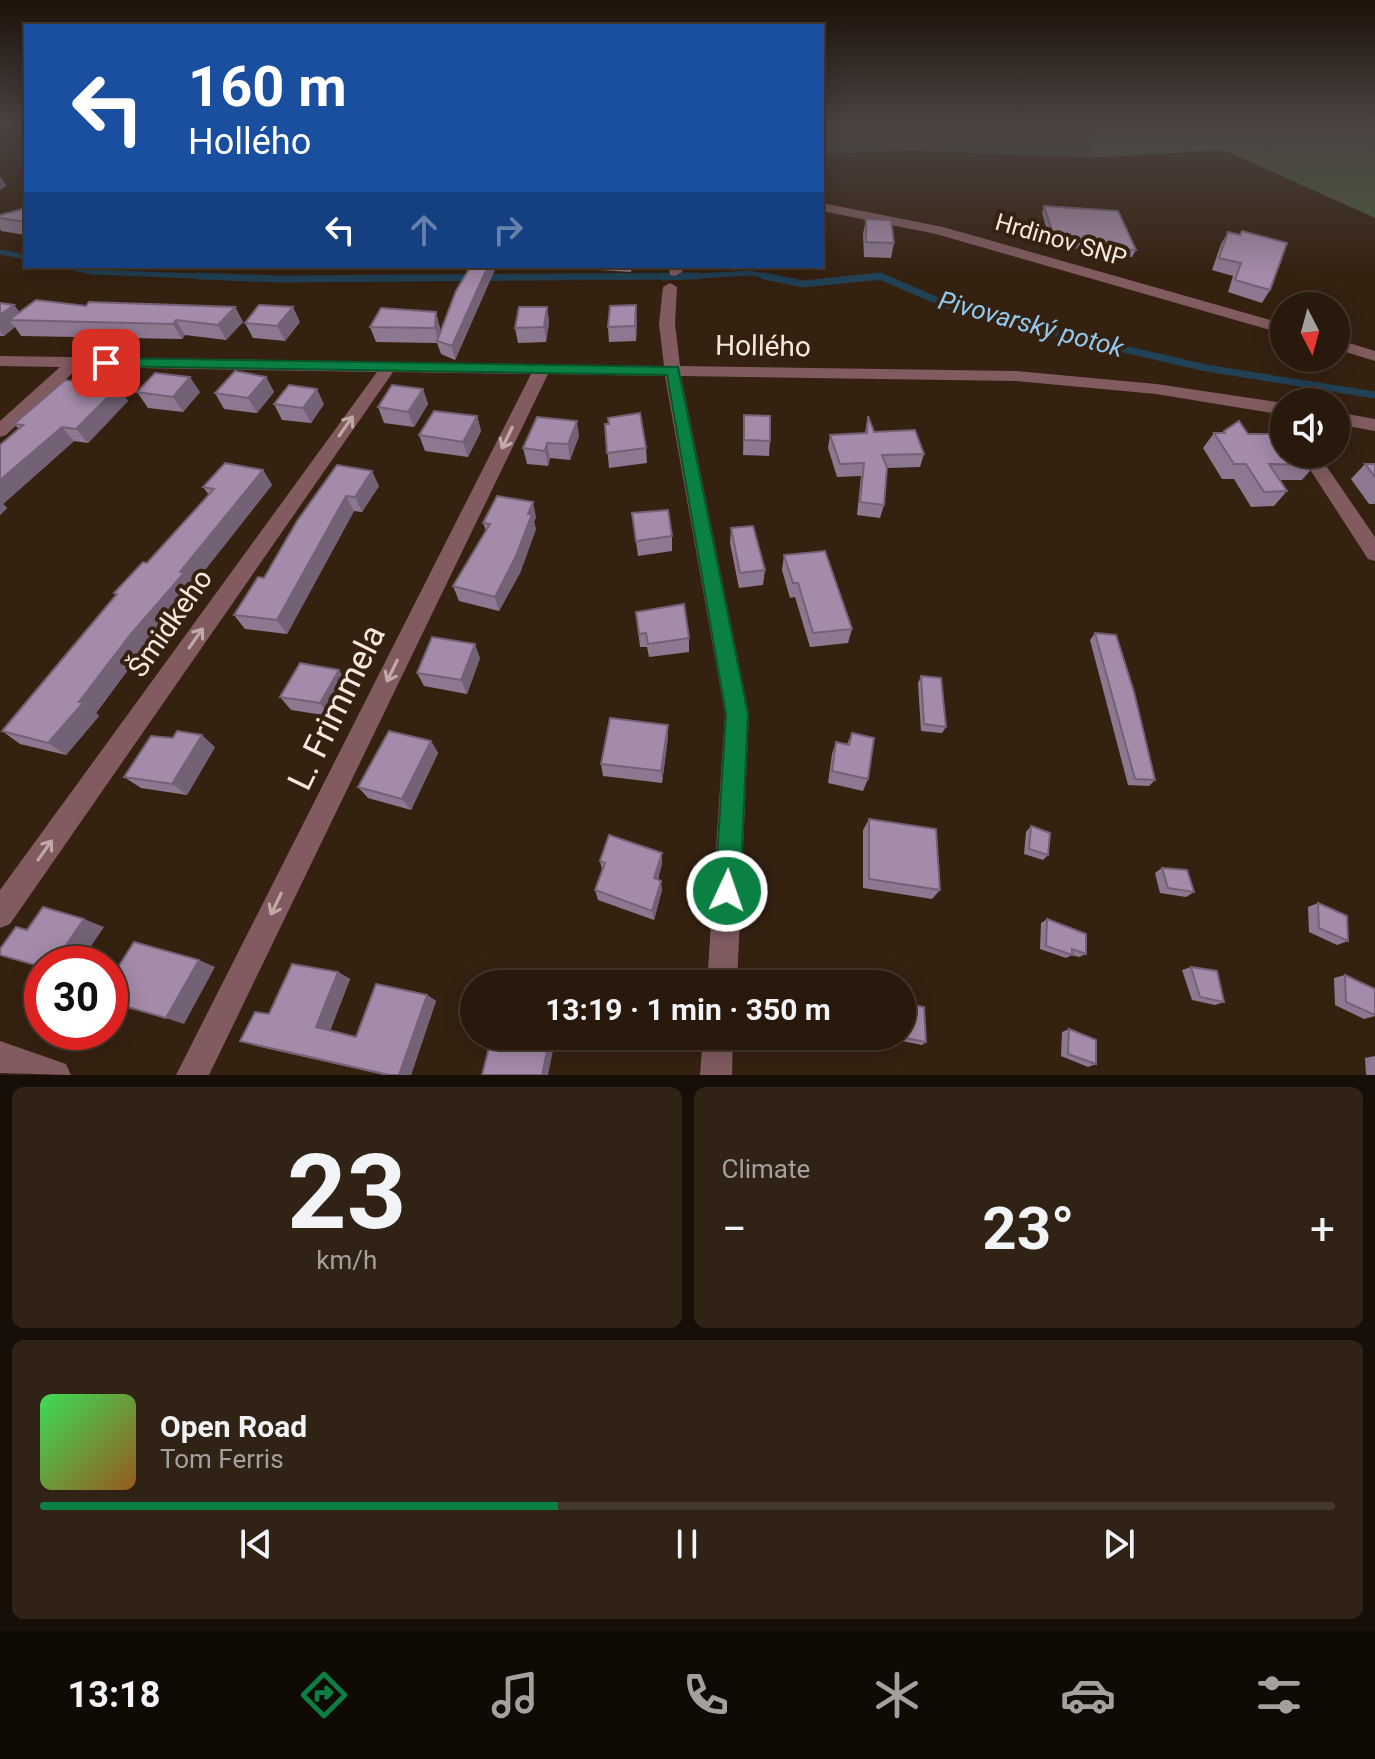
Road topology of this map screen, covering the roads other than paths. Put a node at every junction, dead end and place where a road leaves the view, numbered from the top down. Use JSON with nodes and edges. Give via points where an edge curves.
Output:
{"nodes":[{"id":1,"x":824,"y":207,"type":"edge"},
{"id":2,"x":674,"y":275,"type":"edge"},
{"id":3,"x":1270,"y":325,"type":"edge"},
{"id":4,"x":1350,"y":348,"type":"edge"},
{"id":5,"x":1375,"y":356,"type":"edge"},
{"id":6,"x":0,"y":361,"type":"edge"},
{"id":7,"x":75,"y":362,"type":"junction"},
{"id":8,"x":389,"y":366,"type":"junction"},
{"id":9,"x":542,"y":369,"type":"junction"},
{"id":10,"x":673,"y":371,"type":"junction"},
{"id":11,"x":1270,"y":408,"type":"edge"},
{"id":12,"x":1350,"y":421,"type":"edge"},
{"id":13,"x":1375,"y":425,"type":"edge"},
{"id":14,"x":0,"y":431,"type":"edge"},
{"id":15,"x":1318,"y":468,"type":"edge"},
{"id":16,"x":1375,"y":553,"type":"edge"},
{"id":17,"x":0,"y":914,"type":"edge"},
{"id":18,"x":723,"y":970,"type":"edge"},
{"id":19,"x":717,"y":1050,"type":"edge"},
{"id":20,"x":0,"y":1057,"type":"edge"},
{"id":21,"x":55,"y":1075,"type":"edge"},
{"id":22,"x":192,"y":1075,"type":"edge"},
{"id":23,"x":716,"y":1075,"type":"edge"}],
"edges":[{"from":1,"to":3,"type":"street","name":"Hrdinov SNP","via":[[938,230]]},
{"from":2,"to":10,"type":"street","via":[[667,324]]},
{"from":4,"to":5,"type":"street"},
{"from":6,"to":7,"type":"street","name":"Hollého"},
{"from":7,"to":8,"type":"street","name":"Hollého"},
{"from":7,"to":14,"type":"street"},
{"from":8,"to":9,"type":"street","name":"Hollého"},
{"from":17,"to":8,"type":"street","name":"Šmidkeho","one_way":true},
{"from":9,"to":10,"type":"street","name":"Hollého"},
{"from":9,"to":22,"type":"street","name":"L. Frimmela","one_way":true},
{"from":10,"to":11,"type":"street","name":"Hollého","via":[[1016,376],[1156,389]]},
{"from":10,"to":18,"type":"street","via":[[737,714]]},
{"from":12,"to":13,"type":"street"},
{"from":15,"to":16,"type":"street"},
{"from":19,"to":23,"type":"street"},
{"from":20,"to":21,"type":"street"}]}
